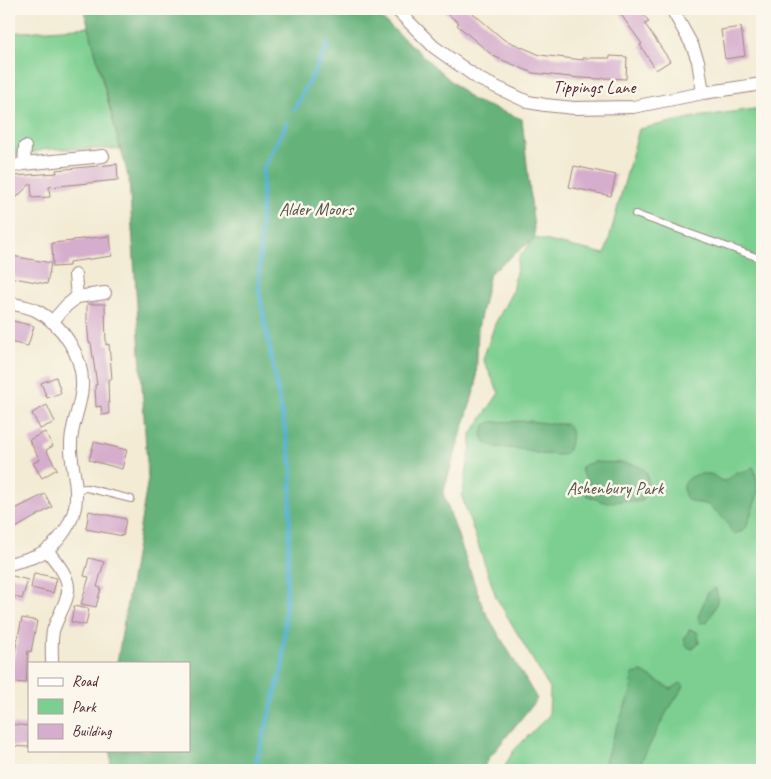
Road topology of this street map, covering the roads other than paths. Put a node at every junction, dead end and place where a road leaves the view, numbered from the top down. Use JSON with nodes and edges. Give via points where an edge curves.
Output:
{"nodes":[{"id":1,"x":396,"y":9,"type":"edge"},
{"id":2,"x":672,"y":9,"type":"edge"},
{"id":3,"x":762,"y":84,"type":"edge"},
{"id":4,"x":703,"y":93,"type":"junction"},
{"id":5,"x":25,"y":147,"type":"dead end"},
{"id":6,"x":103,"y":156,"type":"dead end"},
{"id":7,"x":24,"y":164,"type":"junction"},
{"id":8,"x":9,"y":167,"type":"edge"},
{"id":9,"x":635,"y":214,"type":"dead end"},
{"id":10,"x":762,"y":259,"type":"edge"},
{"id":11,"x":75,"y":275,"type":"dead end"},
{"id":12,"x":104,"y":293,"type":"dead end"},
{"id":13,"x":77,"y":297,"type":"junction"},
{"id":14,"x":9,"y":304,"type":"edge"},
{"id":15,"x":52,"y":322,"type":"junction"},
{"id":16,"x":76,"y":489,"type":"junction"},
{"id":17,"x":131,"y":499,"type":"dead end"},
{"id":18,"x":47,"y":550,"type":"junction"},
{"id":19,"x":9,"y":564,"type":"edge"},
{"id":20,"x":52,"y":662,"type":"edge"}],
"edges":[{"from":1,"to":4,"type":"street","name":"Tippings Lane","via":[[434,47],[479,79],[528,102],[574,108],[633,107]]},
{"from":2,"to":4,"type":"street","via":[[698,61]]},
{"from":3,"to":4,"type":"street","name":"Tippings Lane"},
{"from":5,"to":7,"type":"street"},
{"from":6,"to":7,"type":"street"},
{"from":7,"to":8,"type":"street"},
{"from":9,"to":10,"type":"lane"},
{"from":11,"to":13,"type":"street"},
{"from":12,"to":13,"type":"street"},
{"from":13,"to":15,"type":"street"},
{"from":14,"to":15,"type":"street","via":[[33,309]]},
{"from":15,"to":16,"type":"street","via":[[76,353],[82,376],[71,444]]},
{"from":16,"to":17,"type":"lane","via":[[87,488]]},
{"from":16,"to":18,"type":"street","via":[[70,522]]},
{"from":18,"to":19,"type":"street"},
{"from":18,"to":20,"type":"street","via":[[63,572],[68,586],[67,598],[52,639]]}]}
